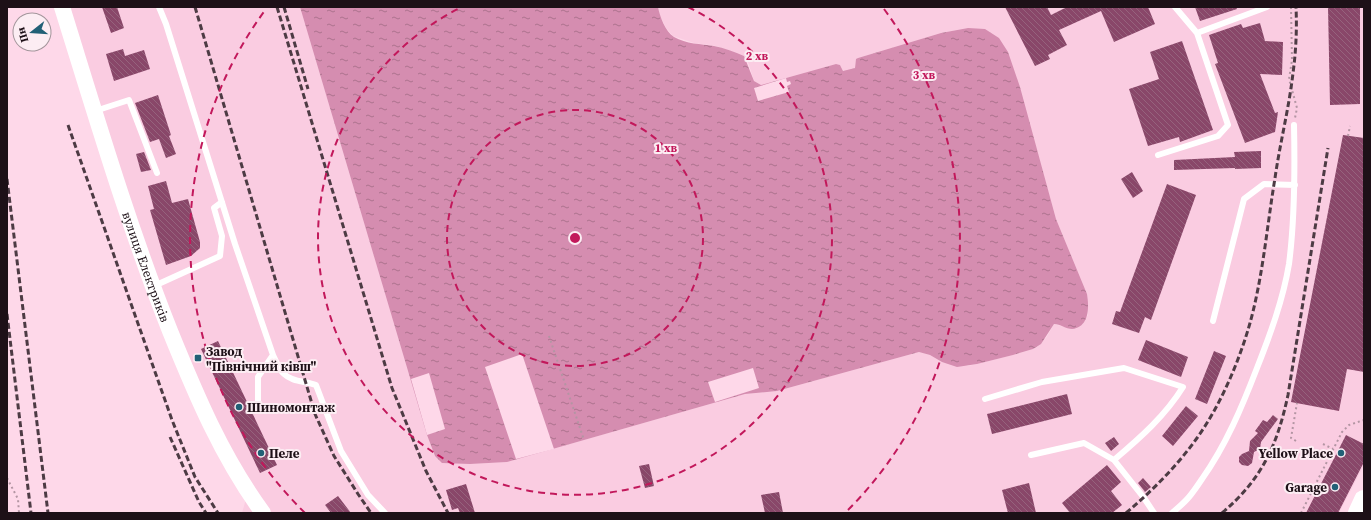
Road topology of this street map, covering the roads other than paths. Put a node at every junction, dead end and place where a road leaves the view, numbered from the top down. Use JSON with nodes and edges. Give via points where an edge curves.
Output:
{"nodes":[{"id":1,"x":62,"y":7,"type":"edge"},
{"id":2,"x":159,"y":7,"type":"edge"},
{"id":3,"x":1175,"y":7,"type":"edge"},
{"id":4,"x":1267,"y":7,"type":"edge"},
{"id":5,"x":1197,"y":33,"type":"junction"},
{"id":6,"x":95,"y":111,"type":"junction"},
{"id":7,"x":1294,"y":125,"type":"road end"},
{"id":8,"x":1158,"y":155,"type":"dead end"},
{"id":9,"x":157,"y":173,"type":"dead end"},
{"id":10,"x":1294,"y":184,"type":"junction"},
{"id":11,"x":222,"y":202,"type":"junction"},
{"id":12,"x":153,"y":286,"type":"junction"},
{"id":13,"x":1213,"y":321,"type":"dead end"},
{"id":14,"x":273,"y":355,"type":"junction"},
{"id":15,"x":985,"y":399,"type":"dead end"},
{"id":16,"x":258,"y":401,"type":"dead end"},
{"id":17,"x":1030,"y":455,"type":"dead end"},
{"id":18,"x":1114,"y":460,"type":"junction"},
{"id":19,"x":263,"y":513,"type":"edge"},
{"id":20,"x":385,"y":513,"type":"edge"},
{"id":21,"x":1154,"y":513,"type":"edge"},
{"id":22,"x":1172,"y":513,"type":"edge"}],
"edges":[{"from":1,"to":6,"type":"street","name":"вулиця Електриків"},
{"from":2,"to":11,"type":"lane"},
{"from":3,"to":5,"type":"lane"},
{"from":4,"to":5,"type":"lane"},
{"from":5,"to":8,"type":"lane","via":[[1228,125],[1218,136]]},
{"from":6,"to":9,"type":"lane","via":[[129,100]]},
{"from":6,"to":12,"type":"street","name":"вулиця Електриків"},
{"from":7,"to":10,"type":"lane"},
{"from":10,"to":13,"type":"lane","via":[[1264,184],[1244,199]]},
{"from":10,"to":22,"type":"lane","via":[[1289,264],[1282,299],[1268,340],[1239,413],[1223,445],[1189,497]]},
{"from":11,"to":12,"type":"lane","via":[[214,208],[222,236],[220,256]]},
{"from":11,"to":14,"type":"lane"},
{"from":12,"to":19,"type":"street","name":"вулиця Електриків","via":[[202,408],[224,452]]},
{"from":14,"to":16,"type":"lane","via":[[258,377]]},
{"from":14,"to":20,"type":"lane","via":[[284,374],[297,381],[316,385],[340,451],[368,495]]},
{"from":15,"to":18,"type":"lane","via":[[1042,382],[1124,368],[1183,387],[1155,423]]},
{"from":17,"to":18,"type":"lane","via":[[1084,442]]},
{"from":18,"to":21,"type":"lane"}]}
